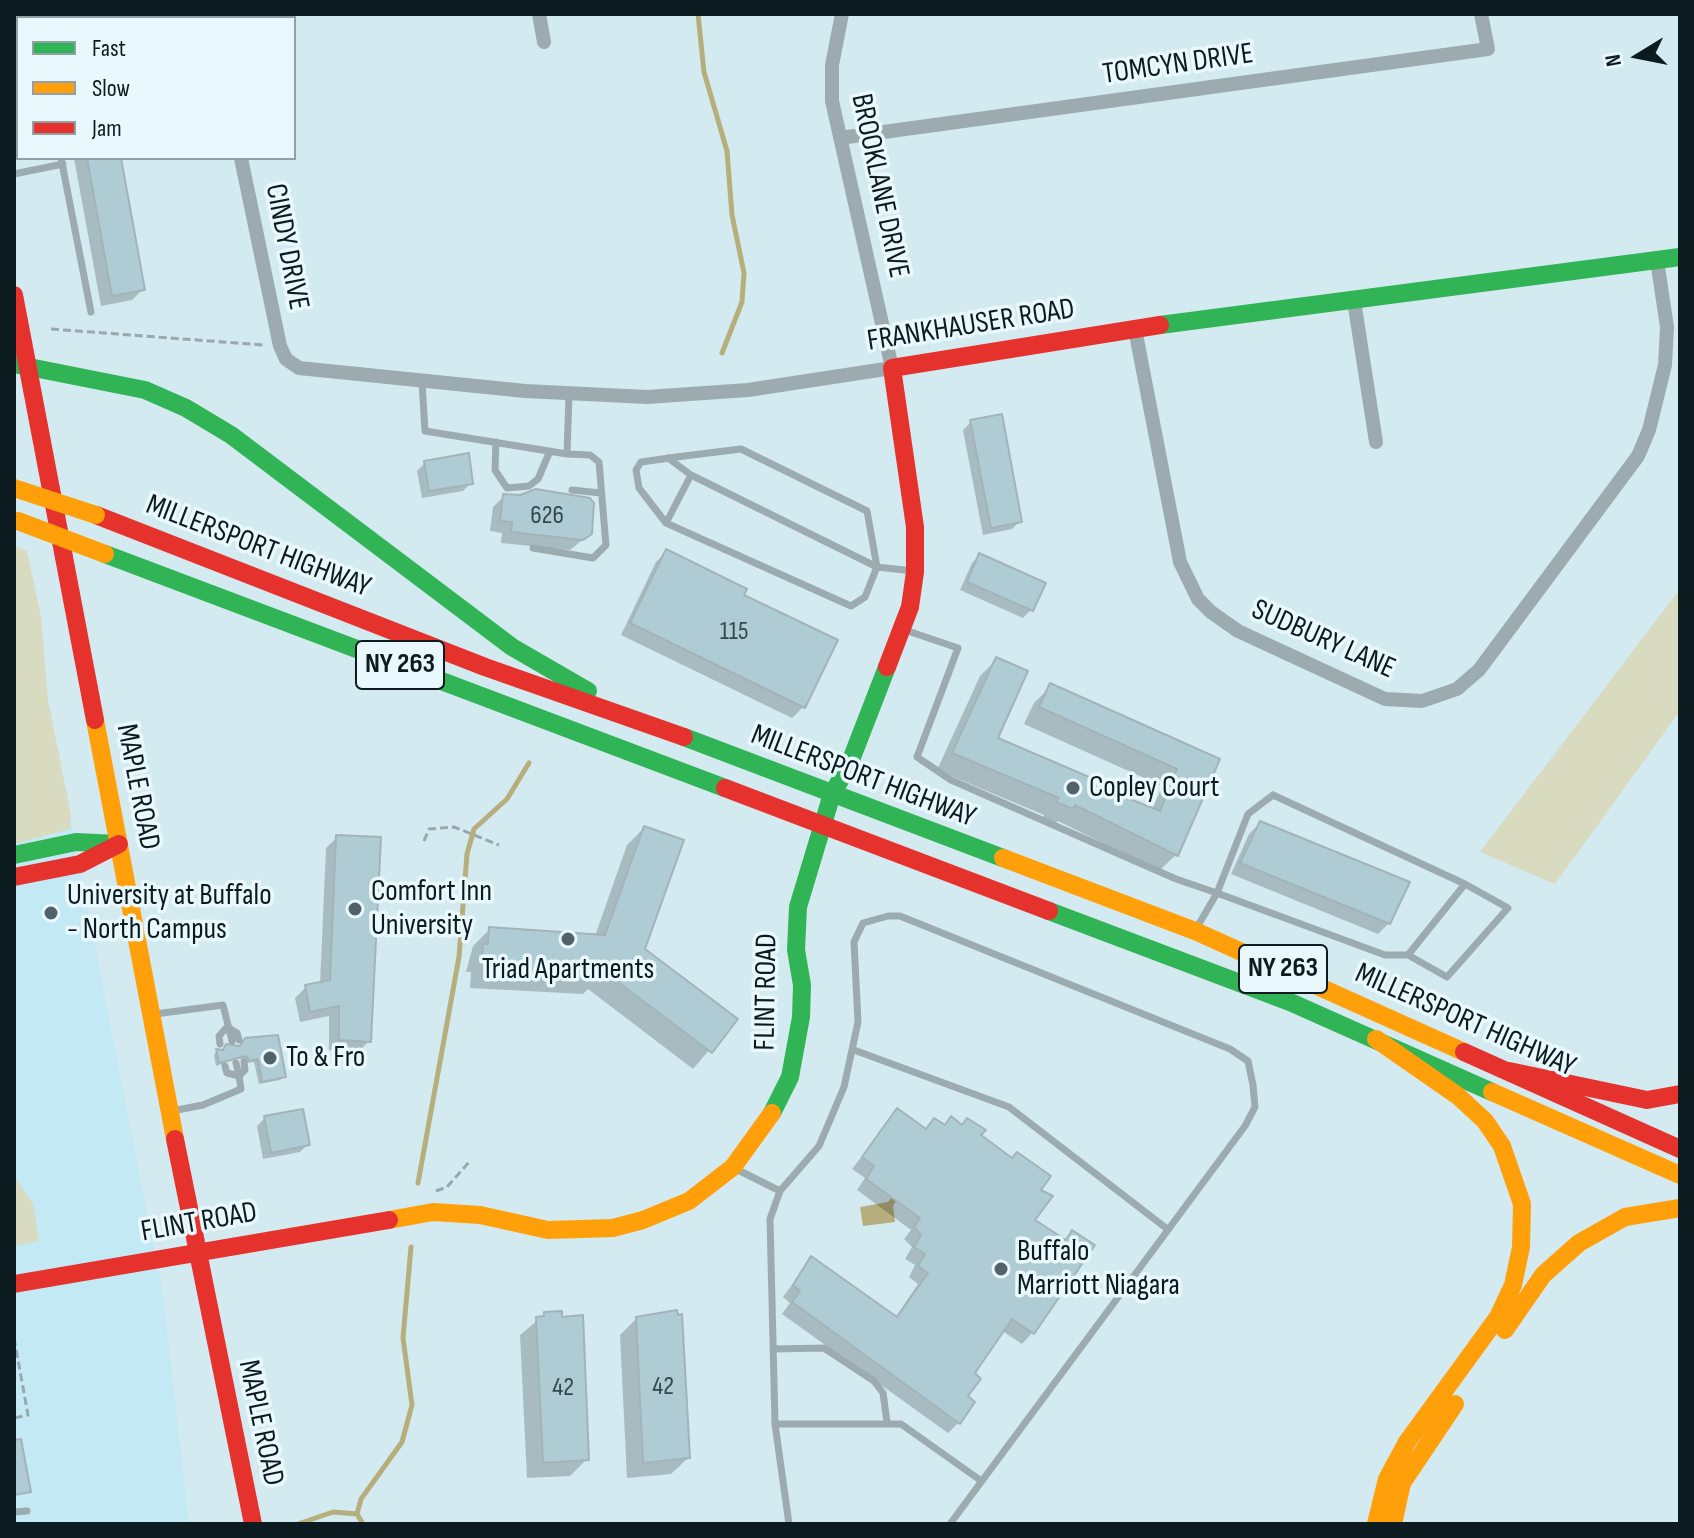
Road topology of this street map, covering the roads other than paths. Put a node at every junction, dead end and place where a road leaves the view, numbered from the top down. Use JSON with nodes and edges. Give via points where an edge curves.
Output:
{"nodes":[{"id":1,"x":539,"y":14,"type":"edge"},
{"id":2,"x":842,"y":14,"type":"edge"},
{"id":3,"x":1481,"y":14,"type":"edge"},
{"id":4,"x":544,"y":42,"type":"dead end"},
{"id":5,"x":840,"y":138,"type":"junction"},
{"id":6,"x":241,"y":160,"type":"edge"},
{"id":7,"x":62,"y":161,"type":"edge"},
{"id":8,"x":14,"y":174,"type":"edge"},
{"id":9,"x":1680,"y":257,"type":"edge"},
{"id":10,"x":1657,"y":260,"type":"junction"},
{"id":11,"x":14,"y":295,"type":"edge"},
{"id":12,"x":1354,"y":301,"type":"junction"},
{"id":13,"x":91,"y":312,"type":"dead end"},
{"id":14,"x":1135,"y":329,"type":"junction"},
{"id":15,"x":280,"y":346,"type":"joint"},
{"id":16,"x":21,"y":366,"type":"edge"},
{"id":17,"x":892,"y":368,"type":"junction"},
{"id":18,"x":422,"y":382,"type":"junction"},
{"id":19,"x":569,"y":395,"type":"junction"},
{"id":20,"x":496,"y":442,"type":"junction"},
{"id":21,"x":1376,"y":442,"type":"dead end"},
{"id":22,"x":550,"y":451,"type":"junction"},
{"id":23,"x":567,"y":454,"type":"junction"},
{"id":24,"x":668,"y":458,"type":"junction"},
{"id":25,"x":691,"y":475,"type":"junction"},
{"id":26,"x":14,"y":488,"type":"edge"},
{"id":27,"x":572,"y":490,"type":"dead end"},
{"id":28,"x":601,"y":493,"type":"junction"},
{"id":29,"x":15,"y":520,"type":"edge"},
{"id":30,"x":666,"y":523,"type":"junction"},
{"id":31,"x":533,"y":548,"type":"dead end"},
{"id":32,"x":877,"y":567,"type":"junction"},
{"id":33,"x":915,"y":572,"type":"junction"},
{"id":34,"x":901,"y":629,"type":"junction"},
{"id":35,"x":633,"y":719,"type":"junction"},
{"id":36,"x":832,"y":794,"type":"junction"},
{"id":37,"x":822,"y":823,"type":"junction"},
{"id":38,"x":119,"y":844,"type":"junction"},
{"id":39,"x":14,"y":855,"type":"edge"},
{"id":40,"x":14,"y":877,"type":"edge"},
{"id":41,"x":1465,"y":884,"type":"junction"},
{"id":42,"x":1217,"y":893,"type":"junction"},
{"id":43,"x":1195,"y":931,"type":"junction"},
{"id":44,"x":1408,"y":955,"type":"junction"},
{"id":45,"x":151,"y":1015,"type":"junction"},
{"id":46,"x":227,"y":1027,"type":"junction"},
{"id":47,"x":1376,"y":1039,"type":"junction"},
{"id":48,"x":235,"y":1040,"type":"dead end"},
{"id":49,"x":220,"y":1044,"type":"dead end"},
{"id":50,"x":854,"y":1050,"type":"junction"},
{"id":51,"x":240,"y":1063,"type":"dead end"},
{"id":52,"x":225,"y":1066,"type":"dead end"},
{"id":53,"x":1509,"y":1071,"type":"junction"},
{"id":54,"x":239,"y":1076,"type":"junction"},
{"id":55,"x":1680,"y":1094,"type":"edge"},
{"id":56,"x":170,"y":1111,"type":"junction"},
{"id":57,"x":1680,"y":1149,"type":"edge"},
{"id":58,"x":733,"y":1167,"type":"junction"},
{"id":59,"x":1680,"y":1175,"type":"edge"},
{"id":60,"x":780,"y":1191,"type":"junction"},
{"id":61,"x":1680,"y":1208,"type":"edge"},
{"id":62,"x":1166,"y":1228,"type":"junction"},
{"id":63,"x":197,"y":1252,"type":"junction"},
{"id":64,"x":14,"y":1284,"type":"edge"},
{"id":65,"x":773,"y":1349,"type":"junction"},
{"id":66,"x":887,"y":1422,"type":"junction"},
{"id":67,"x":775,"y":1424,"type":"junction"},
{"id":68,"x":980,"y":1480,"type":"junction"},
{"id":69,"x":27,"y":1511,"type":"dead end"},
{"id":70,"x":14,"y":1512,"type":"edge"},
{"id":71,"x":253,"y":1524,"type":"edge"},
{"id":72,"x":789,"y":1524,"type":"edge"},
{"id":73,"x":950,"y":1524,"type":"edge"},
{"id":74,"x":1376,"y":1524,"type":"edge"},
{"id":75,"x":1393,"y":1524,"type":"edge"}],
"edges":[{"from":1,"to":4,"type":"street"},
{"from":2,"to":5,"type":"street","name":"BROOKLANE DRIVE","via":[[832,65]]},
{"from":3,"to":5,"type":"street","name":"TOMCYN DRIVE","via":[[1488,49]]},
{"from":5,"to":17,"type":"street","name":"BROOKLANE DRIVE"},
{"from":6,"to":15,"type":"street","name":"CINDY DRIVE"},
{"from":7,"to":8,"type":"lane"},
{"from":7,"to":13,"type":"lane"},
{"from":9,"to":10,"type":"main road","name":"FRANKHAUSER ROAD"},
{"from":10,"to":12,"type":"main road","name":"FRANKHAUSER ROAD"},
{"from":10,"to":14,"type":"street","name":"SUDBURY LANE","via":[[1667,327],[1665,365],[1638,456],[1479,670],[1457,689],[1422,701],[1372,693],[1228,626],[1198,599],[1180,562]]},
{"from":11,"to":16,"type":"main road","name":"MAPLE ROAD"},
{"from":12,"to":14,"type":"main road","name":"FRANKHAUSER ROAD"},
{"from":12,"to":21,"type":"street"},
{"from":14,"to":17,"type":"main road","name":"FRANKHAUSER ROAD"},
{"from":15,"to":18,"type":"street","name":"FRANKHAUSER ROAD","via":[[291,364],[309,371]]},
{"from":16,"to":35,"type":"main road","via":[[145,390],[186,408],[231,435],[512,647]]},
{"from":16,"to":38,"type":"main road","name":"MAPLE ROAD"},
{"from":17,"to":19,"type":"street","name":"FRANKHAUSER ROAD","via":[[694,395]]},
{"from":17,"to":33,"type":"main road","name":"FLINT ROAD","via":[[912,492]]},
{"from":18,"to":19,"type":"street","name":"FRANKHAUSER ROAD"},
{"from":18,"to":20,"type":"lane","via":[[425,431]]},
{"from":19,"to":23,"type":"lane"},
{"from":20,"to":22,"type":"lane"},
{"from":20,"to":22,"type":"lane","via":[[495,470],[507,488],[529,486],[538,479]]},
{"from":22,"to":23,"type":"lane"},
{"from":23,"to":28,"type":"lane","via":[[590,455],[599,462]]},
{"from":24,"to":25,"type":"lane"},
{"from":24,"to":30,"type":"lane","via":[[641,462],[636,470],[639,488]]},
{"from":24,"to":32,"type":"lane","via":[[741,449],[867,511]]},
{"from":25,"to":30,"type":"lane"},
{"from":25,"to":32,"type":"lane"},
{"from":26,"to":35,"type":"main road","name":"MILLERSPORT HIGHWAY","number":"NY 263","bridge":true},
{"from":27,"to":28,"type":"lane"},
{"from":28,"to":31,"type":"lane","via":[[606,545],[593,558]]},
{"from":29,"to":37,"type":"main road","name":"MILLERSPORT HIGHWAY","number":"NY 263","bridge":true},
{"from":30,"to":32,"type":"lane","via":[[851,606],[865,597]]},
{"from":32,"to":33,"type":"lane"},
{"from":33,"to":34,"type":"main road","name":"FLINT ROAD"},
{"from":34,"to":36,"type":"main road","name":"FLINT ROAD","via":[[849,765]]},
{"from":34,"to":42,"type":"lane","via":[[958,648],[917,757],[951,780]]},
{"from":35,"to":36,"type":"main road","name":"MILLERSPORT HIGHWAY","number":"NY 263"},
{"from":36,"to":37,"type":"main road","name":"FLINT ROAD"},
{"from":36,"to":43,"type":"main road","name":"MILLERSPORT HIGHWAY","number":"NY 263"},
{"from":37,"to":47,"type":"main road","name":"MILLERSPORT HIGHWAY","number":"NY 263"},
{"from":37,"to":58,"type":"main road","name":"FLINT ROAD","via":[[795,932],[802,985],[797,1053],[779,1103]]},
{"from":38,"to":39,"type":"main road","via":[[76,842]]},
{"from":38,"to":40,"type":"main road","via":[[80,864]]},
{"from":38,"to":45,"type":"main road","name":"MAPLE ROAD"},
{"from":41,"to":42,"type":"lane","via":[[1273,795],[1248,814]]},
{"from":41,"to":44,"type":"lane"},
{"from":41,"to":44,"type":"lane","via":[[1508,908],[1447,977]]},
{"from":42,"to":43,"type":"lane"},
{"from":42,"to":44,"type":"lane","via":[[1385,955]]},
{"from":43,"to":53,"type":"main road","name":"MILLERSPORT HIGHWAY","number":"NY 263"},
{"from":45,"to":46,"type":"lane","via":[[223,1005]]},
{"from":45,"to":56,"type":"main road","name":"MAPLE ROAD"},
{"from":46,"to":48,"type":"lane","via":[[237,1033]]},
{"from":46,"to":49,"type":"lane"},
{"from":47,"to":59,"type":"main road","name":"MILLERSPORT HIGHWAY","number":"NY 263"},
{"from":47,"to":74,"type":"main road","via":[[1485,1121],[1502,1146],[1522,1204],[1513,1285],[1498,1317],[1407,1442],[1387,1479]]},
{"from":50,"to":60,"type":"lane","via":[[819,1146]]},
{"from":50,"to":62,"type":"lane","via":[[1009,1107]]},
{"from":50,"to":62,"type":"lane","via":[[859,1006],[854,942],[863,923],[888,916],[900,916],[1230,1049],[1248,1061],[1255,1107]]},
{"from":51,"to":54,"type":"lane","via":[[245,1070]]},
{"from":52,"to":54,"type":"lane","via":[[227,1073]]},
{"from":53,"to":55,"type":"main road","via":[[1647,1100]]},
{"from":53,"to":57,"type":"main road","name":"MILLERSPORT HIGHWAY","number":"NY 263"},
{"from":54,"to":56,"type":"lane","via":[[241,1089],[203,1105]]},
{"from":56,"to":63,"type":"main road","name":"MAPLE ROAD"},
{"from":58,"to":60,"type":"lane"},
{"from":58,"to":63,"type":"main road","name":"FLINT ROAD","via":[[689,1201],[613,1228],[548,1230],[480,1215],[433,1212]]},
{"from":60,"to":65,"type":"lane","via":[[770,1219]]},
{"from":61,"to":75,"type":"main road","via":[[1625,1217],[1579,1243],[1543,1275],[1407,1474]]},
{"from":62,"to":68,"type":"lane"},
{"from":63,"to":64,"type":"main road","name":"FLINT ROAD"},
{"from":63,"to":71,"type":"main road","name":"MAPLE ROAD"},
{"from":65,"to":66,"type":"lane","via":[[824,1348],[874,1381],[883,1393]]},
{"from":65,"to":67,"type":"lane"},
{"from":66,"to":67,"type":"lane"},
{"from":66,"to":68,"type":"lane","via":[[901,1424]]},
{"from":67,"to":72,"type":"lane"},
{"from":68,"to":73,"type":"lane"},
{"from":69,"to":70,"type":"lane"}]}
